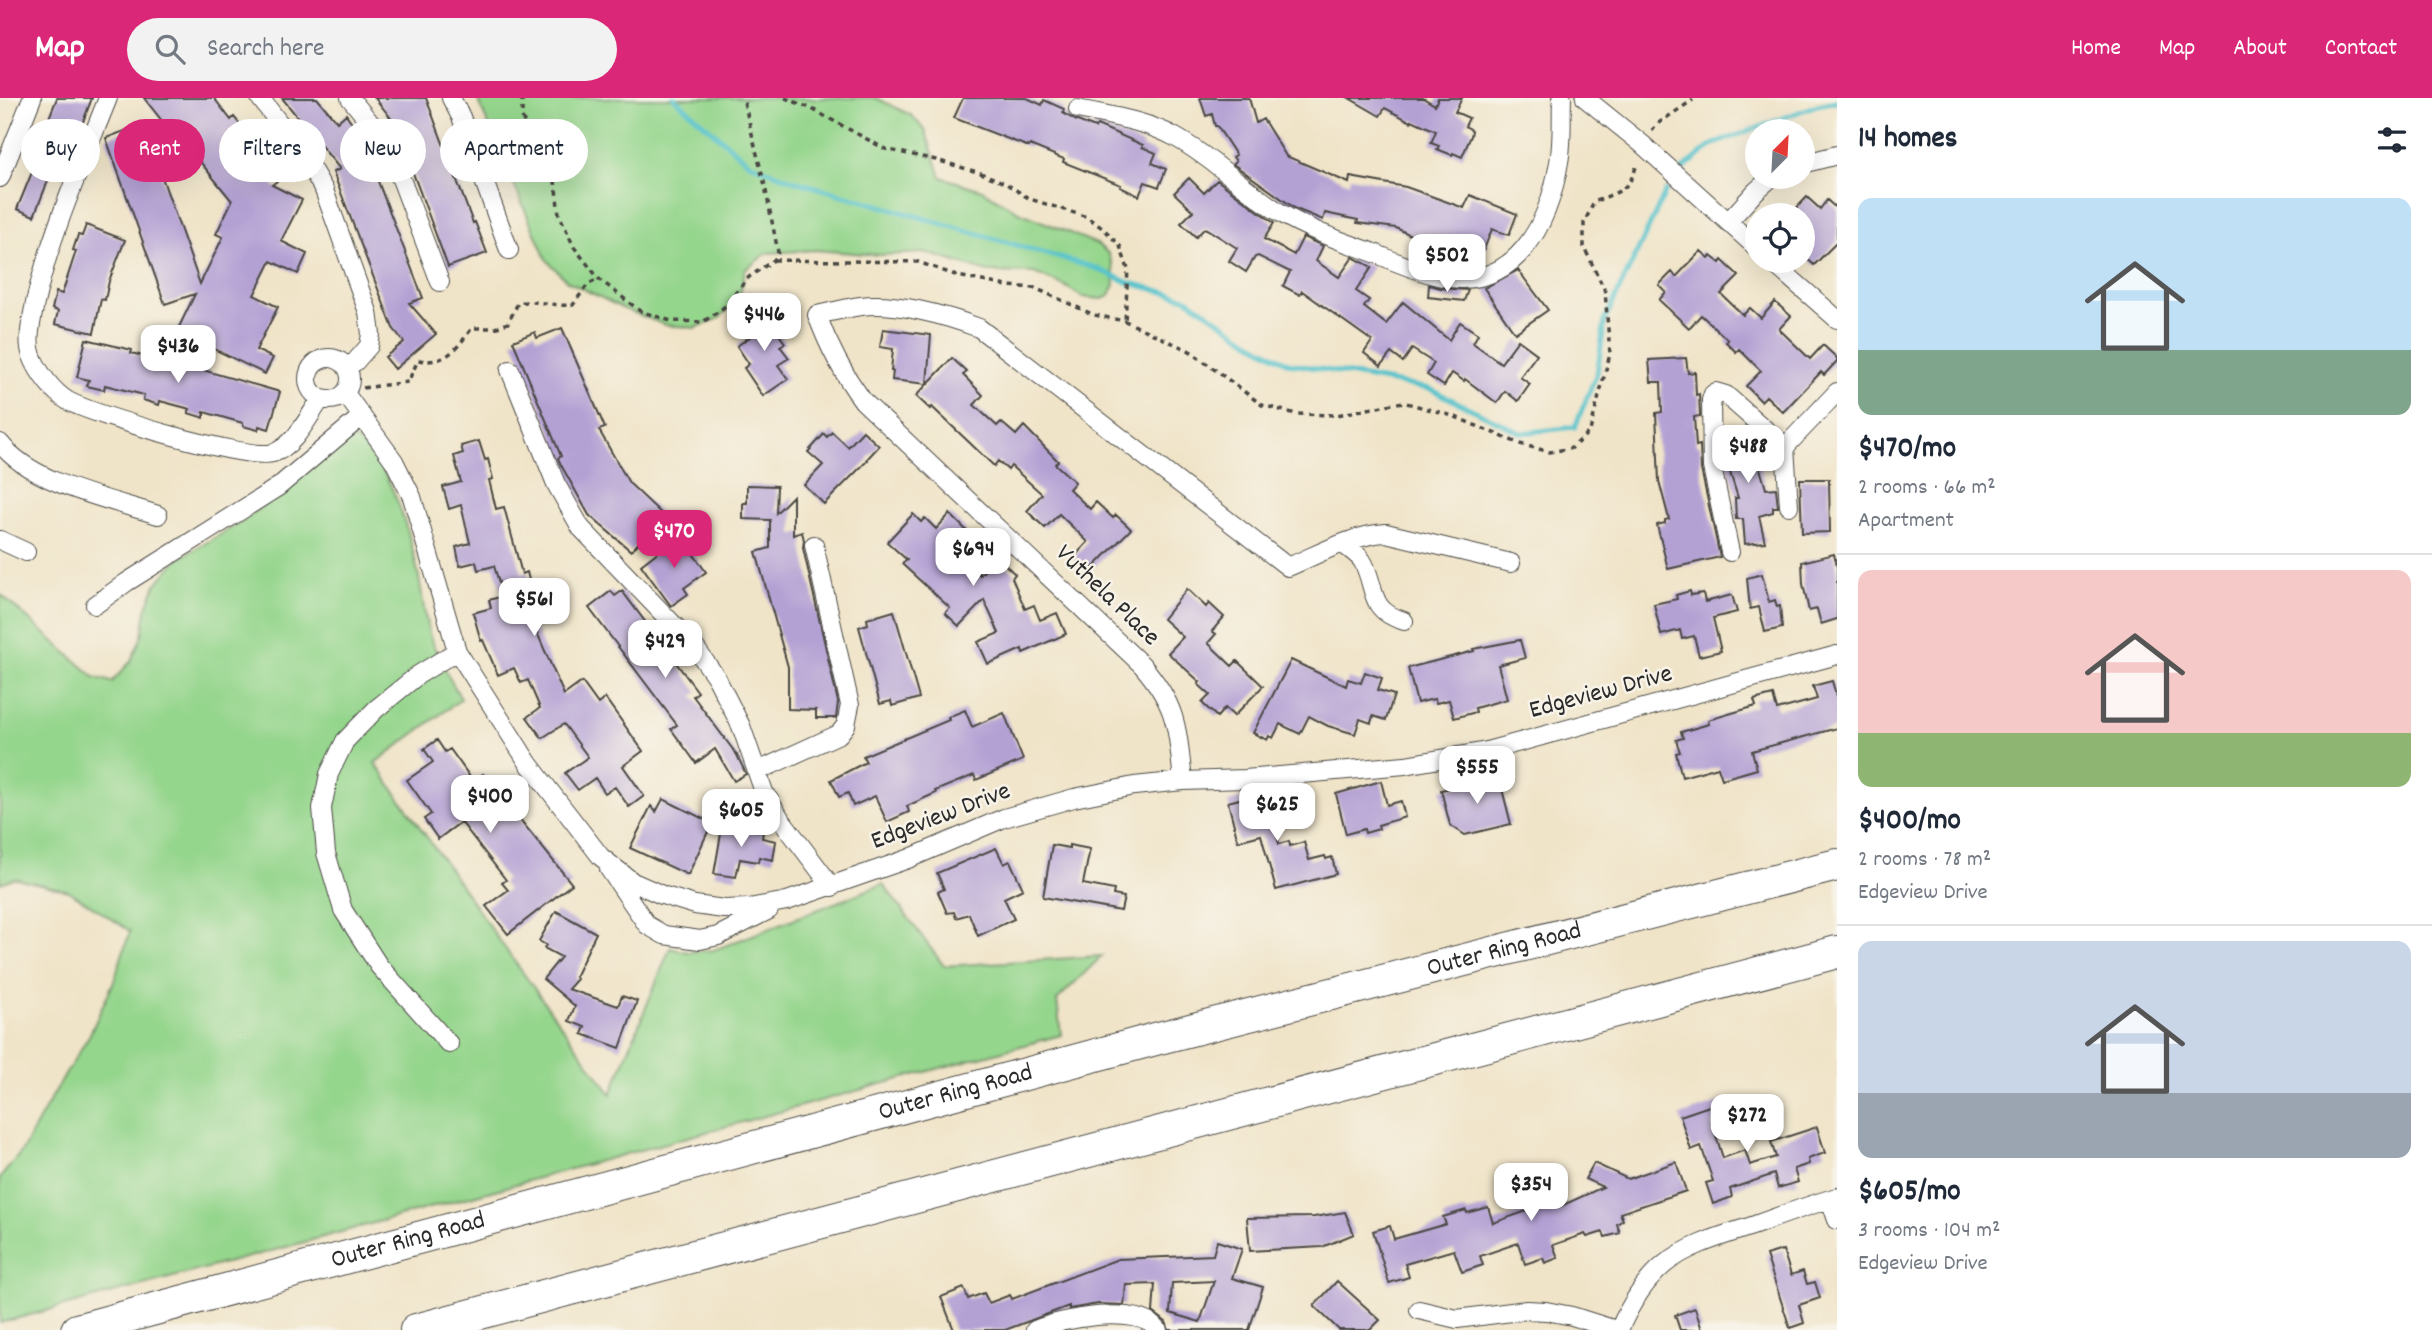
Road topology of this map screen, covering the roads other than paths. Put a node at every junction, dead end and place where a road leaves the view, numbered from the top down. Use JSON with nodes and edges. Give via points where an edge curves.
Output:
{"nodes":[{"id":1,"x":32,"y":98,"type":"edge"},
{"id":2,"x":108,"y":98,"type":"edge"},
{"id":3,"x":260,"y":98,"type":"edge"},
{"id":4,"x":350,"y":98,"type":"edge"},
{"id":5,"x":451,"y":98,"type":"edge"},
{"id":6,"x":1562,"y":98,"type":"edge"},
{"id":7,"x":1585,"y":98,"type":"edge"},
{"id":8,"x":1602,"y":98,"type":"edge"},
{"id":9,"x":1078,"y":109,"type":"dead end"},
{"id":10,"x":1615,"y":122,"type":"junction"},
{"id":11,"x":1837,"y":155,"type":"edge"},
{"id":12,"x":1815,"y":161,"type":"edge"},
{"id":13,"x":0,"y":178,"type":"edge"},
{"id":14,"x":1758,"y":189,"type":"edge"},
{"id":15,"x":1728,"y":222,"type":"junction"},
{"id":16,"x":1745,"y":237,"type":"edge"},
{"id":17,"x":509,"y":250,"type":"dead end"},
{"id":18,"x":1785,"y":273,"type":"edge"},
{"id":19,"x":440,"y":282,"type":"dead end"},
{"id":20,"x":1837,"y":319,"type":"edge"},
{"id":21,"x":510,"y":370,"type":"dead end"},
{"id":22,"x":347,"y":381,"type":"junction"},
{"id":23,"x":1837,"y":392,"type":"edge"},
{"id":24,"x":321,"y":399,"type":"junction"},
{"id":25,"x":362,"y":416,"type":"junction"},
{"id":26,"x":0,"y":443,"type":"edge"},
{"id":27,"x":1785,"y":447,"type":"junction"},
{"id":28,"x":1789,"y":506,"type":"dead end"},
{"id":29,"x":158,"y":515,"type":"dead end"},
{"id":30,"x":0,"y":540,"type":"edge"},
{"id":31,"x":1343,"y":544,"type":"junction"},
{"id":32,"x":814,"y":545,"type":"dead end"},
{"id":33,"x":26,"y":552,"type":"dead end"},
{"id":34,"x":1730,"y":552,"type":"dead end"},
{"id":35,"x":1511,"y":563,"type":"dead end"},
{"id":36,"x":95,"y":605,"type":"dead end"},
{"id":37,"x":1404,"y":621,"type":"dead end"},
{"id":38,"x":457,"y":651,"type":"junction"},
{"id":39,"x":1837,"y":655,"type":"edge"},
{"id":40,"x":758,"y":771,"type":"junction"},
{"id":41,"x":1184,"y":781,"type":"junction"},
{"id":42,"x":601,"y":857,"type":"junction"},
{"id":43,"x":1837,"y":865,"type":"edge"},
{"id":44,"x":832,"y":887,"type":"junction"},
{"id":45,"x":787,"y":901,"type":"junction"},
{"id":46,"x":1837,"y":952,"type":"edge"},
{"id":47,"x":449,"y":1044,"type":"dead end"},
{"id":48,"x":1833,"y":1198,"type":"edge"},
{"id":49,"x":1837,"y":1220,"type":"edge"},
{"id":50,"x":1419,"y":1310,"type":"dead end"},
{"id":51,"x":77,"y":1330,"type":"edge"},
{"id":52,"x":416,"y":1330,"type":"edge"},
{"id":53,"x":1035,"y":1330,"type":"edge"},
{"id":54,"x":1158,"y":1330,"type":"edge"},
{"id":55,"x":1617,"y":1330,"type":"edge"}],
"edges":[{"from":1,"to":13,"type":"street"},
{"from":2,"to":24,"type":"street","via":[[55,227],[39,287],[30,327],[31,354],[44,379],[66,400],[92,411],[254,454],[272,454],[291,443]]},
{"from":3,"to":22,"type":"street","via":[[324,190],[368,312],[369,346]]},
{"from":4,"to":19,"type":"street","via":[[395,163]]},
{"from":5,"to":17,"type":"street"},
{"from":6,"to":9,"type":"street","via":[[1560,160],[1537,234],[1517,258],[1491,274],[1470,277],[1443,277],[1327,235],[1281,213],[1174,136]]},
{"from":7,"to":10,"type":"street"},
{"from":8,"to":10,"type":"street"},
{"from":10,"to":15,"type":"street"},
{"from":11,"to":12,"type":"street"},
{"from":14,"to":15,"type":"street"},
{"from":15,"to":16,"type":"street"},
{"from":18,"to":20,"type":"street"},
{"from":21,"to":40,"type":"street","via":[[556,484],[581,528],[694,646],[716,677]]},
{"from":22,"to":24,"type":"street","via":[[337,399]]},
{"from":22,"to":24,"type":"street","via":[[330,359],[323,360],[312,368],[308,381]]},
{"from":22,"to":25,"type":"street","name":"Edgeview Drive"},
{"from":23,"to":27,"type":"street"},
{"from":25,"to":36,"type":"street","via":[[278,487]]},
{"from":25,"to":38,"type":"street","name":"Edgeview Drive","via":[[394,461],[412,497]]},
{"from":26,"to":29,"type":"street","via":[[29,470]]},
{"from":27,"to":28,"type":"street"},
{"from":27,"to":34,"type":"street","via":[[1726,396],[1713,394],[1712,467]]},
{"from":30,"to":33,"type":"street"},
{"from":31,"to":35,"type":"street","via":[[1386,533]]},
{"from":31,"to":37,"type":"street","via":[[1360,557],[1378,606]]},
{"from":31,"to":41,"type":"street","name":"Vuthela Place","via":[[1288,568],[979,328],[912,309],[863,305],[817,315],[830,351],[863,401],[1158,684],[1172,707]]},
{"from":32,"to":40,"type":"street","via":[[849,715],[839,734]]},
{"from":38,"to":42,"type":"street","name":"Edgeview Drive","via":[[529,764]]},
{"from":38,"to":47,"type":"street","via":[[418,675],[345,741],[329,774],[322,808],[326,853],[343,910],[379,966]]},
{"from":39,"to":41,"type":"street","name":"Edgeview Drive","via":[[1488,751],[1405,765]]},
{"from":40,"to":44,"type":"street","via":[[780,818]]},
{"from":41,"to":44,"type":"street","name":"Edgeview Drive","via":[[1074,798],[1016,815]]},
{"from":42,"to":45,"type":"street","name":"Edgeview Drive","via":[[633,882],[695,905],[749,908]]},
{"from":42,"to":45,"type":"street","via":[[647,925],[664,935],[700,940],[719,936]]},
{"from":43,"to":51,"type":"highway","name":"Outer Ring Road","via":[[1159,1038]]},
{"from":44,"to":45,"type":"street","name":"Edgeview Drive"},
{"from":46,"to":52,"type":"highway"},
{"from":48,"to":49,"type":"street"},
{"from":48,"to":55,"type":"street","via":[[1683,1252],[1647,1282]]},
{"from":50,"to":55,"type":"street","via":[[1457,1319],[1546,1311]]},
{"from":53,"to":54,"type":"street","via":[[1070,1318],[1112,1316],[1147,1321]]}]}
